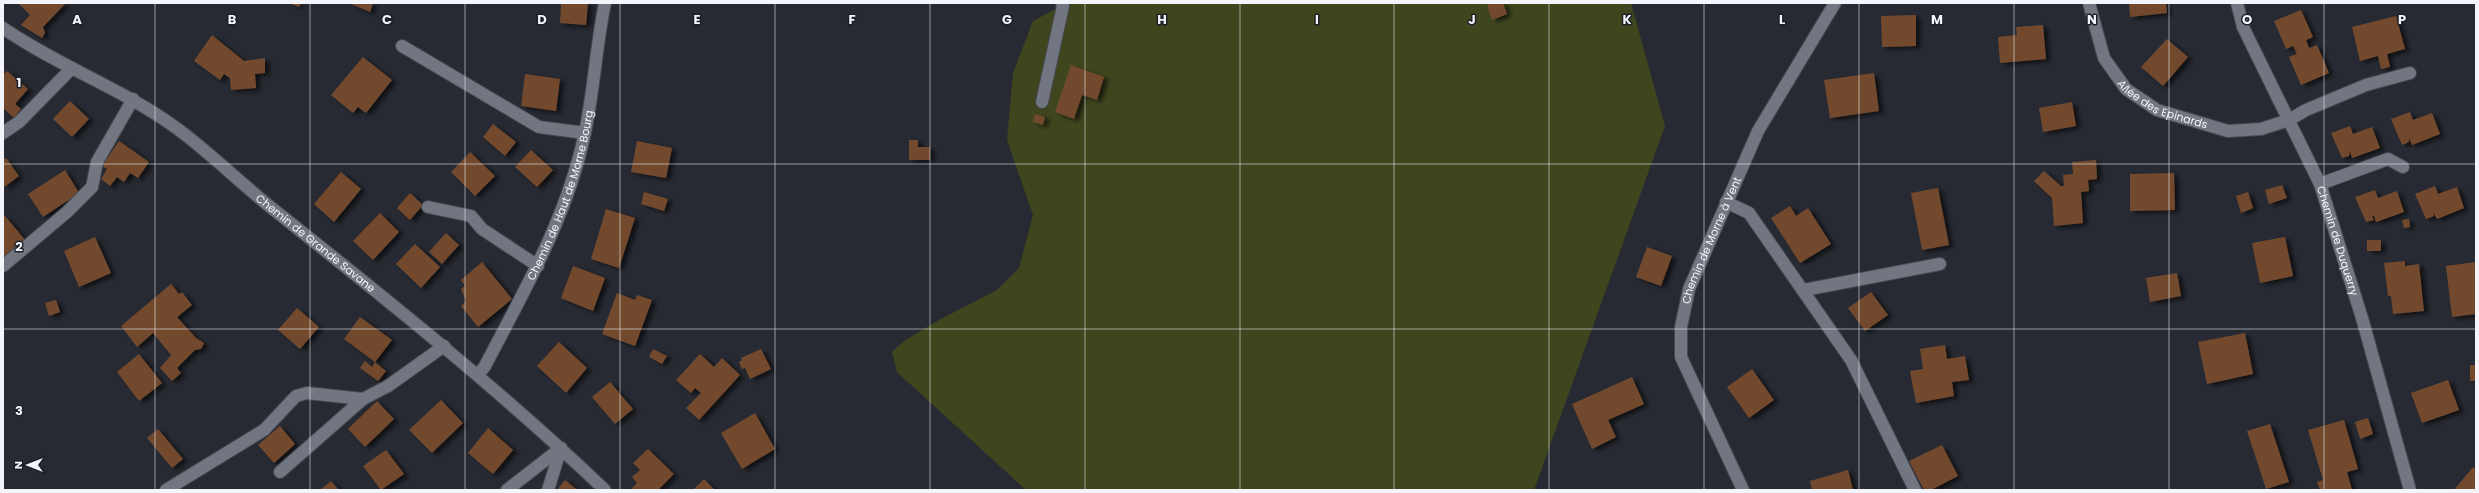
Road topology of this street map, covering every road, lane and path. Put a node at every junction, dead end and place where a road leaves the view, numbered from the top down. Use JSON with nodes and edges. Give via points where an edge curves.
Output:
{"nodes":[{"id":1,"x":605,"y":3,"type":"edge"},
{"id":2,"x":1062,"y":3,"type":"edge"},
{"id":3,"x":1835,"y":3,"type":"edge"},
{"id":4,"x":2089,"y":3,"type":"edge"},
{"id":5,"x":2237,"y":3,"type":"edge"},
{"id":6,"x":3,"y":28,"type":"edge"},
{"id":7,"x":402,"y":46,"type":"dead end"},
{"id":8,"x":72,"y":68,"type":"junction"},
{"id":9,"x":2410,"y":73,"type":"dead end"},
{"id":10,"x":133,"y":99,"type":"junction"},
{"id":11,"x":1042,"y":102,"type":"dead end"},
{"id":12,"x":2289,"y":120,"type":"junction"},
{"id":13,"x":3,"y":133,"type":"edge"},
{"id":14,"x":585,"y":133,"type":"junction"},
{"id":15,"x":2403,"y":167,"type":"dead end"},
{"id":16,"x":2320,"y":184,"type":"junction"},
{"id":17,"x":1726,"y":202,"type":"junction"},
{"id":18,"x":428,"y":207,"type":"dead end"},
{"id":19,"x":1940,"y":264,"type":"dead end"},
{"id":20,"x":3,"y":266,"type":"edge"},
{"id":21,"x":538,"y":266,"type":"junction"},
{"id":22,"x":1804,"y":290,"type":"junction"},
{"id":23,"x":444,"y":346,"type":"junction"},
{"id":24,"x":478,"y":375,"type":"junction"},
{"id":25,"x":362,"y":400,"type":"junction"},
{"id":26,"x":561,"y":448,"type":"junction"},
{"id":27,"x":280,"y":472,"type":"dead end"},
{"id":28,"x":166,"y":490,"type":"edge"},
{"id":29,"x":507,"y":490,"type":"edge"},
{"id":30,"x":548,"y":490,"type":"edge"},
{"id":31,"x":605,"y":490,"type":"edge"},
{"id":32,"x":1743,"y":490,"type":"edge"},
{"id":33,"x":1915,"y":490,"type":"edge"},
{"id":34,"x":2410,"y":490,"type":"edge"}],
"edges":[{"from":1,"to":14,"type":"street","name":"Chemin de Haut de Morne Bourg"},
{"from":2,"to":11,"type":"street","via":[[1064,6]]},
{"from":3,"to":17,"type":"street","name":"Chemin de Morne à Vent","via":[[1758,131]]},
{"from":4,"to":12,"type":"street","name":"Allée des Epinards","via":[[2104,58],[2126,89],[2157,110],[2228,131],[2261,129]]},
{"from":5,"to":12,"type":"street","name":"Chemin de Duquerry","via":[[2243,27]]},
{"from":6,"to":8,"type":"street","name":"Chemin de Grande Savane","via":[[31,48]]},
{"from":7,"to":14,"type":"street","via":[[539,127]]},
{"from":8,"to":10,"type":"street","name":"Chemin de Grande Savane"},
{"from":8,"to":13,"type":"street","via":[[19,122]]},
{"from":9,"to":12,"type":"street","name":"Allée des Epinards","via":[[2366,85],[2306,110]]},
{"from":10,"to":20,"type":"street","via":[[97,162],[92,187],[67,212]]},
{"from":10,"to":23,"type":"street","name":"Chemin de Grande Savane","via":[[176,128]]},
{"from":12,"to":16,"type":"street","name":"Chemin de Duquerry"},
{"from":14,"to":21,"type":"street","name":"Chemin de Haut de Morne Bourg","via":[[565,204]]},
{"from":15,"to":16,"type":"street","via":[[2388,159]]},
{"from":16,"to":34,"type":"street","name":"Chemin de Duquerry","via":[[2362,318]]},
{"from":17,"to":22,"type":"street","via":[[1749,212]]},
{"from":17,"to":32,"type":"street","name":"Chemin de Morne à Vent","via":[[1689,289],[1681,326],[1681,357]]},
{"from":18,"to":21,"type":"street","via":[[470,216],[482,228]]},
{"from":19,"to":22,"type":"street"},
{"from":21,"to":24,"type":"street","name":"Chemin de Haut de Morne Bourg"},
{"from":22,"to":33,"type":"street","via":[[1851,360]]},
{"from":23,"to":24,"type":"street","name":"Chemin de Grande Savane"},
{"from":23,"to":25,"type":"street","via":[[388,386]]},
{"from":24,"to":26,"type":"street","name":"Chemin de Grande Savane"},
{"from":25,"to":27,"type":"street"},
{"from":25,"to":28,"type":"street","via":[[307,394],[296,396],[264,430]]},
{"from":26,"to":29,"type":"street"},
{"from":26,"to":30,"type":"street"},
{"from":26,"to":31,"type":"street","name":"Chemin de Grande Savane"}]}
